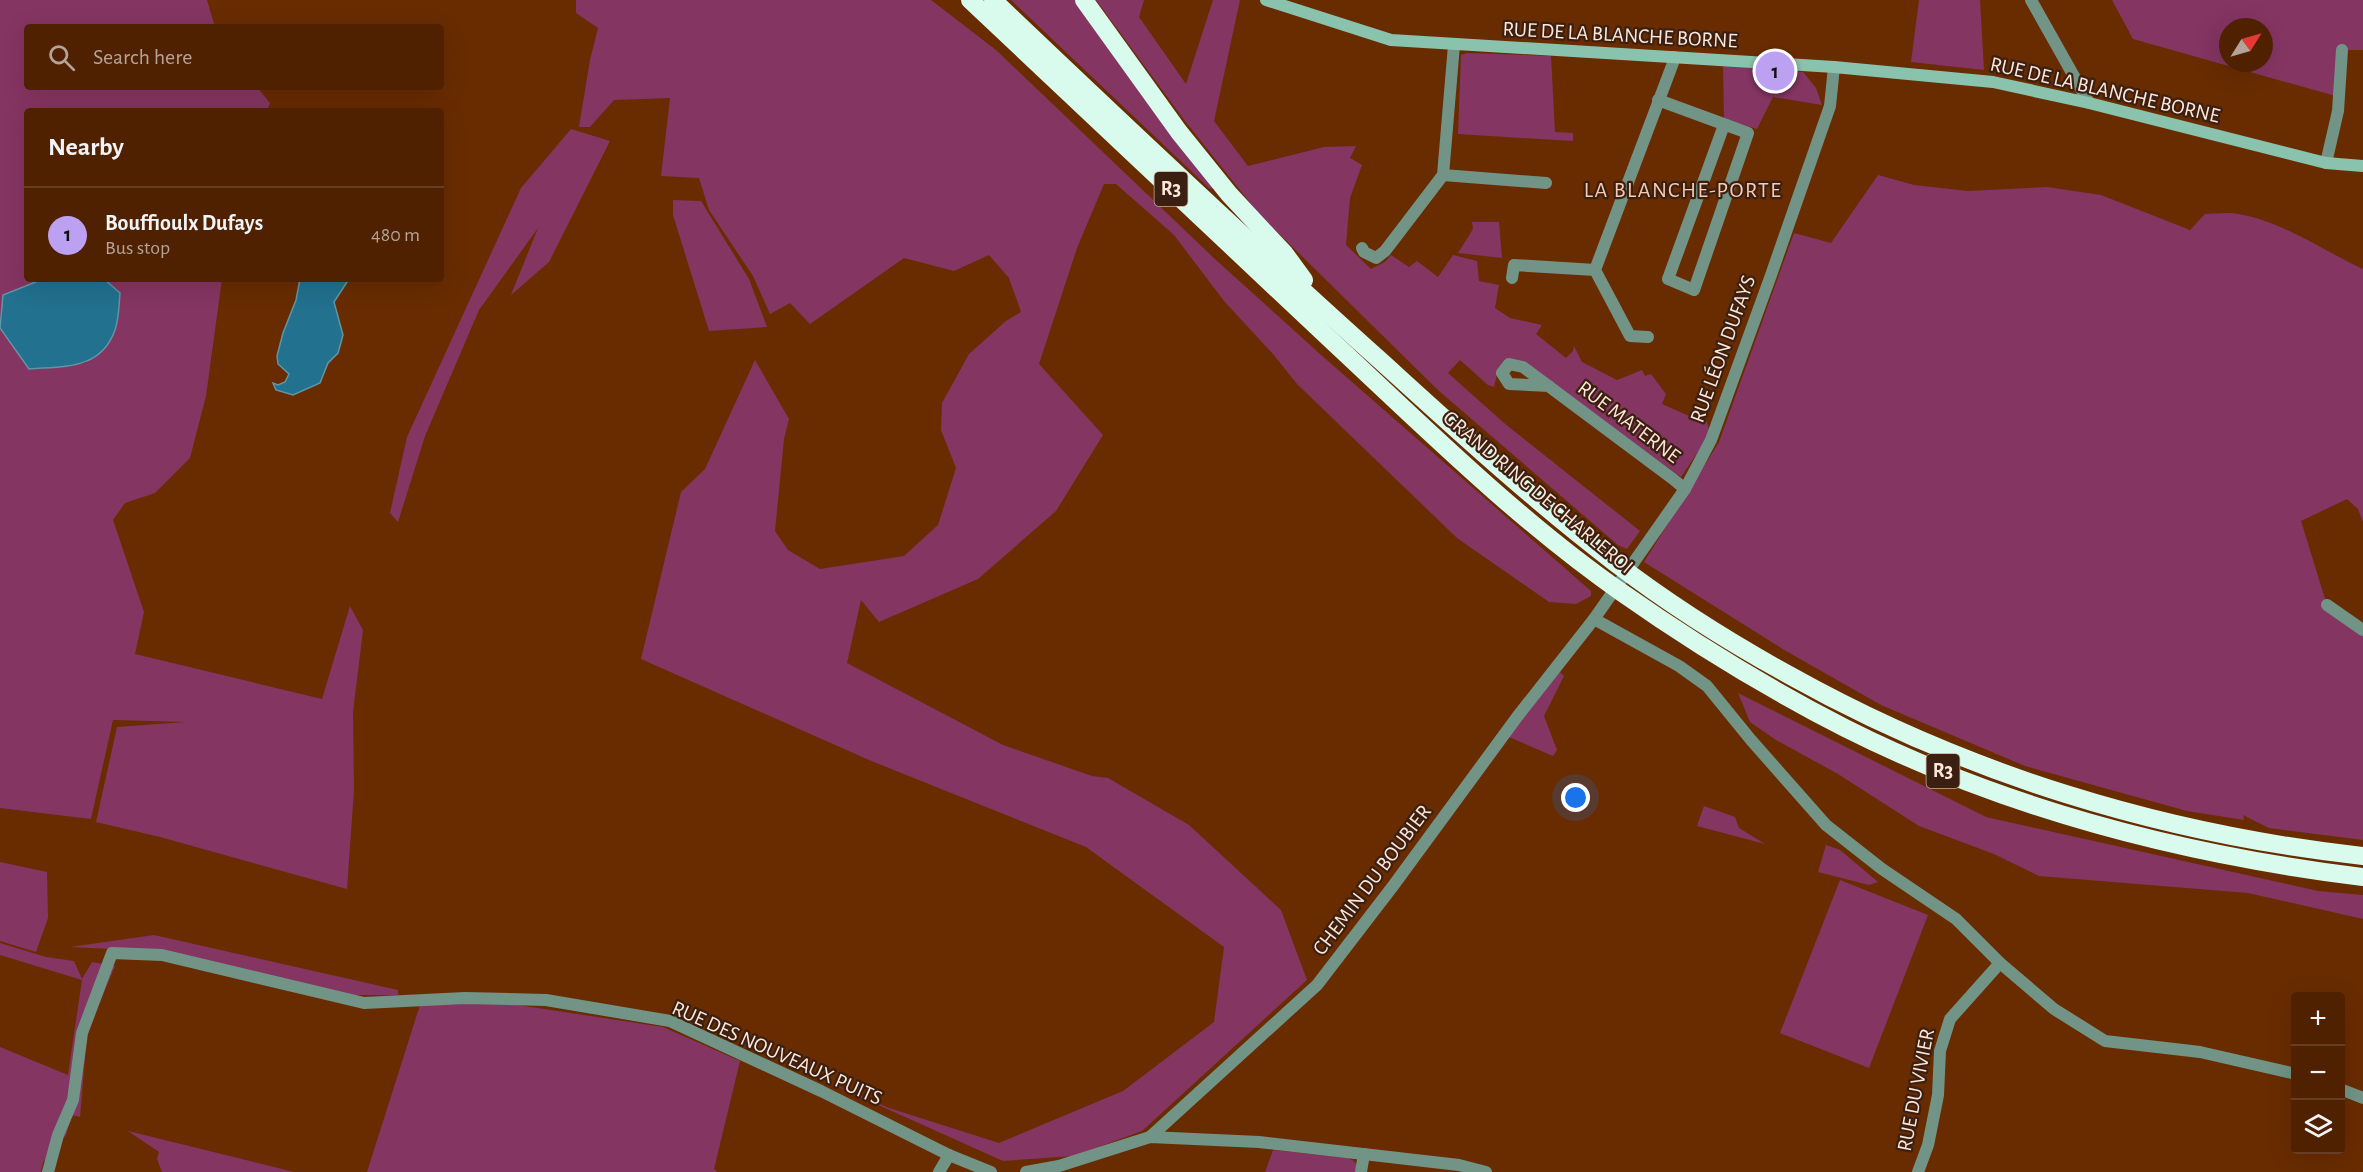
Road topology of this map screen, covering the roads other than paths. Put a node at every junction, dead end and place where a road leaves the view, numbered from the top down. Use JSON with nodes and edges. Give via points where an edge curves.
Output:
{"nodes":[{"id":1,"x":969,"y":0,"type":"edge"},
{"id":2,"x":993,"y":0,"type":"edge"},
{"id":3,"x":1084,"y":0,"type":"edge"},
{"id":4,"x":1266,"y":0,"type":"edge"},
{"id":5,"x":2031,"y":0,"type":"edge"},
{"id":6,"x":1454,"y":45,"type":"junction"},
{"id":7,"x":2342,"y":50,"type":"dead end"},
{"id":8,"x":1674,"y":57,"type":"junction"},
{"id":9,"x":1834,"y":67,"type":"junction"},
{"id":10,"x":1659,"y":100,"type":"junction"},
{"id":11,"x":2090,"y":103,"type":"junction"},
{"id":12,"x":1724,"y":125,"type":"junction"},
{"id":13,"x":2325,"y":163,"type":"junction"},
{"id":14,"x":2363,"y":166,"type":"edge"},
{"id":15,"x":1443,"y":175,"type":"junction"},
{"id":16,"x":1546,"y":183,"type":"dead end"},
{"id":17,"x":1362,"y":248,"type":"dead end"},
{"id":18,"x":1595,"y":270,"type":"junction"},
{"id":19,"x":1512,"y":278,"type":"dead end"},
{"id":20,"x":1332,"y":318,"type":"junction"},
{"id":21,"x":1648,"y":337,"type":"dead end"},
{"id":22,"x":1549,"y":386,"type":"dead end"},
{"id":23,"x":1685,"y":489,"type":"junction"},
{"id":24,"x":2327,"y":605,"type":"dead end"},
{"id":25,"x":1594,"y":619,"type":"junction"},
{"id":26,"x":2363,"y":630,"type":"edge"},
{"id":27,"x":2363,"y":856,"type":"edge"},
{"id":28,"x":2363,"y":877,"type":"edge"},
{"id":29,"x":2000,"y":963,"type":"junction"},
{"id":30,"x":2291,"y":1073,"type":"edge"},
{"id":31,"x":2345,"y":1091,"type":"edge"},
{"id":32,"x":2363,"y":1098,"type":"edge"},
{"id":33,"x":1150,"y":1137,"type":"junction"},
{"id":34,"x":1364,"y":1154,"type":"junction"},
{"id":35,"x":949,"y":1155,"type":"junction"},
{"id":36,"x":48,"y":1172,"type":"edge"},
{"id":37,"x":939,"y":1172,"type":"edge"},
{"id":38,"x":991,"y":1172,"type":"edge"},
{"id":39,"x":1026,"y":1172,"type":"edge"},
{"id":40,"x":1361,"y":1172,"type":"edge"},
{"id":41,"x":1486,"y":1172,"type":"edge"},
{"id":42,"x":1918,"y":1172,"type":"edge"}],
"edges":[{"from":1,"to":28,"type":"highway","name":"GRAND RING DE CHARLEROI","number":"R3","via":[[1372,379],[1532,523],[1622,593],[1712,652],[1847,729],[1992,790],[2066,816],[2208,853]]},
{"from":2,"to":20,"type":"highway","name":"GRAND RING DE CHARLEROI","number":"R3"},
{"from":3,"to":20,"type":"highway","via":[[1179,132],[1285,254]]},
{"from":4,"to":6,"type":"street","name":"RUE DE LA BLANCHE BORNE","via":[[1391,40]]},
{"from":5,"to":11,"type":"street"},
{"from":6,"to":8,"type":"street","name":"RUE DE LA BLANCHE BORNE"},
{"from":6,"to":15,"type":"street"},
{"from":7,"to":13,"type":"street","via":[[2338,111]]},
{"from":8,"to":9,"type":"street","name":"RUE DE LA BLANCHE BORNE"},
{"from":8,"to":10,"type":"street"},
{"from":9,"to":11,"type":"street","name":"RUE DE LA BLANCHE BORNE","via":[[1993,82]]},
{"from":9,"to":23,"type":"street","name":"RUE LÉON DUFAYS","via":[[1830,106],[1770,278],[1711,440]]},
{"from":10,"to":12,"type":"street"},
{"from":10,"to":18,"type":"street"},
{"from":11,"to":13,"type":"street","name":"RUE DE LA BLANCHE BORNE"},
{"from":12,"to":12,"type":"street","via":[[1668,279],[1694,290],[1748,133]]},
{"from":13,"to":14,"type":"street","name":"RUE DE LA BLANCHE BORNE"},
{"from":15,"to":16,"type":"street"},
{"from":15,"to":17,"type":"street","via":[[1385,251],[1376,258]]},
{"from":18,"to":19,"type":"street","via":[[1514,265]]},
{"from":18,"to":21,"type":"street","via":[[1630,336]]},
{"from":20,"to":27,"type":"highway","name":"GRAND RING DE CHARLEROI","number":"R3","via":[[1483,453],[1616,564],[1789,675],[1918,739],[2000,772],[2153,819],[2301,849]]},
{"from":22,"to":23,"type":"street","name":"RUE MATERNE"},
{"from":23,"to":25,"type":"street","name":"RUE LÉON DUFAYS"},
{"from":24,"to":26,"type":"street"},
{"from":25,"to":29,"type":"street","via":[[1707,686],[1826,825],[1898,881],[1956,919]]},
{"from":25,"to":33,"type":"street","name":"CHEMIN DU BOUBIER","via":[[1317,986]]},
{"from":29,"to":30,"type":"street","via":[[2054,1009],[2104,1041],[2200,1052]]},
{"from":29,"to":42,"type":"street","name":"RUE DU VIVIER","via":[[1950,1019],[1940,1051],[1938,1095],[1930,1135]]},
{"from":31,"to":32,"type":"street"},
{"from":33,"to":34,"type":"street"},
{"from":33,"to":39,"type":"street","via":[[1059,1166]]},
{"from":34,"to":40,"type":"street"},
{"from":34,"to":41,"type":"street"},
{"from":35,"to":36,"type":"street","name":"RUE DES NOUVEAUX PUITS","via":[[670,1021],[546,1000],[465,998],[364,1003],[162,955],[112,953],[82,1034],[73,1100]]},
{"from":35,"to":37,"type":"street"},
{"from":35,"to":38,"type":"street","name":"RUE DES NOUVEAUX PUITS"}]}
